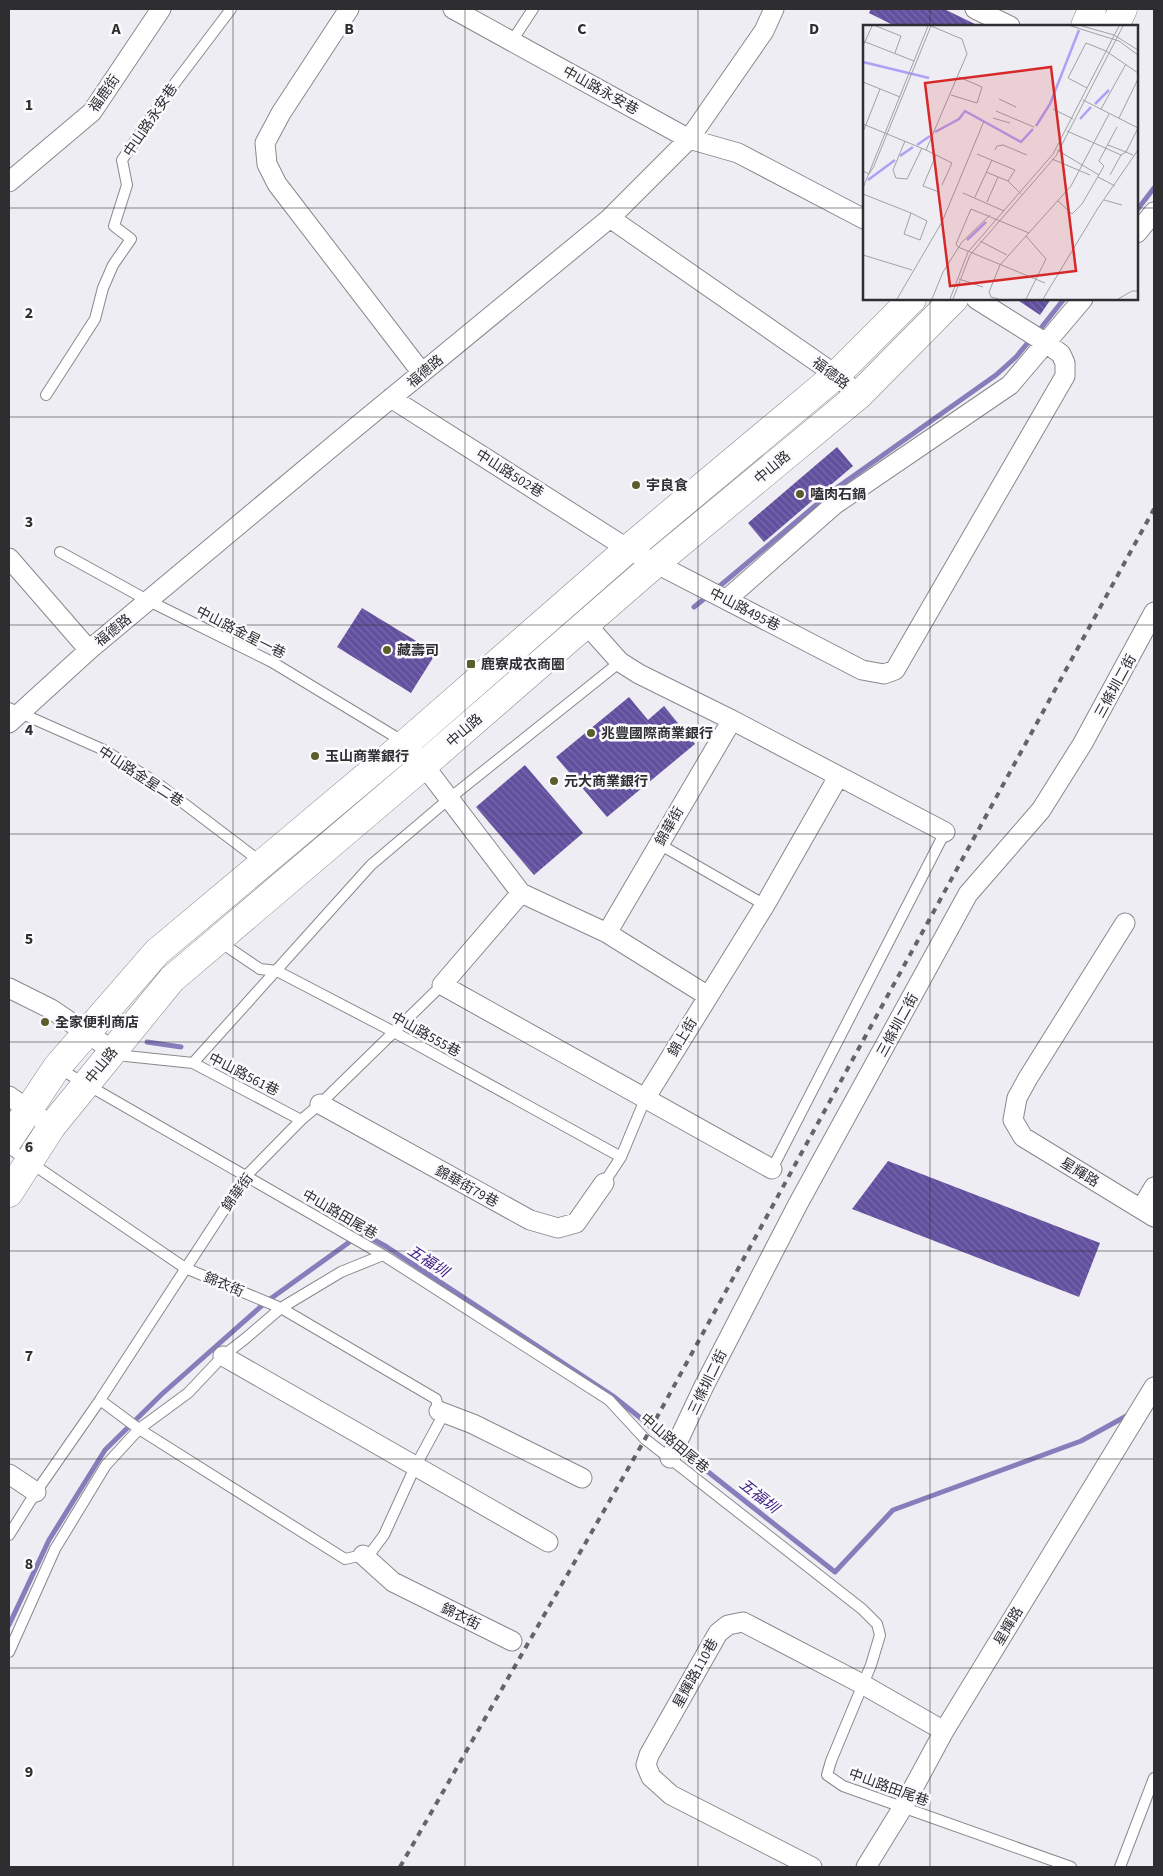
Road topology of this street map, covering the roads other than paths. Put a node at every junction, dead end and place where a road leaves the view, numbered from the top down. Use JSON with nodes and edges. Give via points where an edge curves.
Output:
{"nodes":[{"id":1,"x":161,"y":9,"type":"edge"},
{"id":2,"x":232,"y":9,"type":"edge"},
{"id":3,"x":349,"y":9,"type":"edge"},
{"id":4,"x":453,"y":9,"type":"edge"},
{"id":5,"x":533,"y":9,"type":"edge"},
{"id":6,"x":774,"y":9,"type":"edge"},
{"id":7,"x":975,"y":9,"type":"edge"},
{"id":8,"x":1092,"y":9,"type":"edge"},
{"id":9,"x":1123,"y":9,"type":"edge"},
{"id":10,"x":1008,"y":25,"type":"edge"},
{"id":11,"x":1085,"y":25,"type":"edge"},
{"id":12,"x":1115,"y":25,"type":"edge"},
{"id":13,"x":512,"y":41,"type":"junction"},
{"id":14,"x":689,"y":139,"type":"junction"},
{"id":15,"x":9,"y":182,"type":"edge"},
{"id":16,"x":1154,"y":212,"type":"edge"},
{"id":17,"x":610,"y":218,"type":"junction"},
{"id":18,"x":863,"y":218,"type":"edge"},
{"id":19,"x":1138,"y":232,"type":"edge"},
{"id":20,"x":911,"y":300,"type":"edge"},
{"id":21,"x":953,"y":300,"type":"edge"},
{"id":22,"x":978,"y":300,"type":"edge"},
{"id":23,"x":1082,"y":300,"type":"edge"},
{"id":24,"x":1046,"y":343,"type":"junction"},
{"id":25,"x":422,"y":373,"type":"junction"},
{"id":26,"x":836,"y":375,"type":"junction"},
{"id":27,"x":46,"y":394,"type":"dead end"},
{"id":28,"x":859,"y":395,"type":"junction"},
{"id":29,"x":392,"y":398,"type":"junction"},
{"id":30,"x":628,"y":549,"type":"junction"},
{"id":31,"x":60,"y":552,"type":"dead end"},
{"id":32,"x":9,"y":558,"type":"edge"},
{"id":33,"x":656,"y":563,"type":"junction"},
{"id":34,"x":726,"y":599,"type":"junction"},
{"id":35,"x":149,"y":601,"type":"junction"},
{"id":36,"x":1154,"y":612,"type":"edge"},
{"id":37,"x":586,"y":624,"type":"junction"},
{"id":38,"x":89,"y":650,"type":"junction"},
{"id":39,"x":620,"y":662,"type":"junction"},
{"id":40,"x":12,"y":715,"type":"edge"},
{"id":41,"x":732,"y":720,"type":"junction"},
{"id":42,"x":406,"y":743,"type":"junction"},
{"id":43,"x":425,"y":764,"type":"junction"},
{"id":44,"x":838,"y":777,"type":"junction"},
{"id":45,"x":450,"y":798,"type":"junction"},
{"id":46,"x":945,"y":832,"type":"joint"},
{"id":47,"x":659,"y":844,"type":"junction"},
{"id":48,"x":262,"y":862,"type":"junction"},
{"id":49,"x":521,"y":893,"type":"junction"},
{"id":50,"x":765,"y":905,"type":"junction"},
{"id":51,"x":1125,"y":923,"type":"dead end"},
{"id":52,"x":607,"y":933,"type":"junction"},
{"id":53,"x":217,"y":940,"type":"junction"},
{"id":54,"x":277,"y":971,"type":"junction"},
{"id":55,"x":442,"y":985,"type":"junction"},
{"id":56,"x":9,"y":988,"type":"edge"},
{"id":57,"x":708,"y":996,"type":"junction"},
{"id":58,"x":394,"y":1032,"type":"junction"},
{"id":59,"x":85,"y":1033,"type":"junction"},
{"id":60,"x":112,"y":1050,"type":"junction"},
{"id":61,"x":193,"y":1063,"type":"junction"},
{"id":62,"x":57,"y":1067,"type":"junction"},
{"id":63,"x":86,"y":1084,"type":"junction"},
{"id":64,"x":646,"y":1097,"type":"junction"},
{"id":65,"x":18,"y":1103,"type":"edge"},
{"id":66,"x":320,"y":1104,"type":"junction"},
{"id":67,"x":301,"y":1120,"type":"junction"},
{"id":68,"x":52,"y":1126,"type":"junction"},
{"id":69,"x":9,"y":1139,"type":"edge"},
{"id":70,"x":19,"y":1156,"type":"edge"},
{"id":71,"x":621,"y":1156,"type":"junction"},
{"id":72,"x":772,"y":1169,"type":"joint"},
{"id":73,"x":246,"y":1176,"type":"junction"},
{"id":74,"x":604,"y":1182,"type":"joint"},
{"id":75,"x":1154,"y":1187,"type":"edge"},
{"id":76,"x":9,"y":1193,"type":"edge"},
{"id":77,"x":1148,"y":1213,"type":"edge"},
{"id":78,"x":383,"y":1255,"type":"junction"},
{"id":79,"x":185,"y":1268,"type":"junction"},
{"id":80,"x":281,"y":1308,"type":"junction"},
{"id":81,"x":223,"y":1356,"type":"junction"},
{"id":82,"x":1154,"y":1387,"type":"edge"},
{"id":83,"x":100,"y":1400,"type":"junction"},
{"id":84,"x":440,"y":1411,"type":"junction"},
{"id":85,"x":139,"y":1429,"type":"junction"},
{"id":86,"x":674,"y":1450,"type":"junction"},
{"id":87,"x":415,"y":1466,"type":"junction"},
{"id":88,"x":9,"y":1474,"type":"edge"},
{"id":89,"x":582,"y":1478,"type":"dead end"},
{"id":90,"x":36,"y":1492,"type":"junction"},
{"id":91,"x":9,"y":1535,"type":"edge"},
{"id":92,"x":548,"y":1542,"type":"dead end"},
{"id":93,"x":363,"y":1555,"type":"junction"},
{"id":94,"x":512,"y":1641,"type":"dead end"},
{"id":95,"x":9,"y":1652,"type":"edge"},
{"id":96,"x":862,"y":1684,"type":"junction"},
{"id":97,"x":944,"y":1731,"type":"junction"},
{"id":98,"x":1154,"y":1778,"type":"edge"},
{"id":99,"x":902,"y":1807,"type":"junction"},
{"id":100,"x":812,"y":1867,"type":"edge"},
{"id":101,"x":866,"y":1867,"type":"edge"},
{"id":102,"x":1071,"y":1867,"type":"edge"},
{"id":103,"x":1120,"y":1867,"type":"edge"}],
"edges":[{"from":1,"to":15,"type":"street","name":"福鹿街","via":[[92,112]]},
{"from":2,"to":27,"type":"lane","name":"中山路永安巷","via":[[166,95],[122,160],[127,185],[114,226],[131,239],[113,265],[95,319]]},
{"from":3,"to":25,"type":"street","via":[[265,143],[267,164],[277,184]]},
{"from":4,"to":13,"type":"street","name":"中山路永安巷"},
{"from":5,"to":13,"type":"lane"},
{"from":6,"to":14,"type":"street","via":[[764,31]]},
{"from":7,"to":10,"type":"street"},
{"from":8,"to":11,"type":"street"},
{"from":9,"to":12,"type":"street"},
{"from":13,"to":14,"type":"street","name":"中山路永安巷"},
{"from":14,"to":17,"type":"street"},
{"from":14,"to":18,"type":"street","name":"中山路永安巷","via":[[738,153]]},
{"from":16,"to":19,"type":"street"},
{"from":17,"to":25,"type":"street","name":"福德路"},
{"from":17,"to":26,"type":"street","name":"福德路"},
{"from":20,"to":26,"type":"street","name":"中山路"},
{"from":21,"to":28,"type":"street","name":"中山路"},
{"from":22,"to":24,"type":"street"},
{"from":23,"to":24,"type":"street"},
{"from":24,"to":34,"type":"street","via":[[1010,385],[834,505]]},
{"from":24,"to":34,"type":"street","name":"中山路495巷","via":[[1061,354],[1065,376],[895,670],[884,674],[862,670]]},
{"from":25,"to":29,"type":"street","name":"福德路"},
{"from":26,"to":28,"type":"street","name":"福德路"},
{"from":26,"to":30,"type":"street","name":"中山路"},
{"from":28,"to":33,"type":"street","name":"中山路"},
{"from":29,"to":30,"type":"street","name":"中山路502巷"},
{"from":29,"to":35,"type":"street","name":"福德路"},
{"from":30,"to":33,"type":"street","name":"中山路495巷"},
{"from":30,"to":42,"type":"street","name":"中山路"},
{"from":31,"to":35,"type":"lane","name":"中山路金星一巷"},
{"from":32,"to":38,"type":"street"},
{"from":33,"to":34,"type":"street","name":"中山路495巷"},
{"from":33,"to":37,"type":"street","name":"中山路"},
{"from":35,"to":38,"type":"street","name":"福德路"},
{"from":35,"to":42,"type":"lane","name":"中山路金星一巷","via":[[272,662]]},
{"from":36,"to":86,"type":"street","name":"三條圳二街","via":[[1083,743],[1042,810],[968,894],[798,1204]]},
{"from":37,"to":39,"type":"street"},
{"from":37,"to":43,"type":"street","name":"中山路"},
{"from":38,"to":40,"type":"street","name":"福德路"},
{"from":39,"to":41,"type":"street"},
{"from":39,"to":45,"type":"lane"},
{"from":40,"to":48,"type":"lane","name":"中山路金星二巷","via":[[104,750],[157,784]]},
{"from":41,"to":44,"type":"street"},
{"from":41,"to":47,"type":"street","name":"錦華街"},
{"from":42,"to":43,"type":"street"},
{"from":42,"to":48,"type":"street","name":"中山路"},
{"from":43,"to":45,"type":"street"},
{"from":43,"to":53,"type":"street","name":"中山路"},
{"from":44,"to":46,"type":"street"},
{"from":44,"to":50,"type":"street","name":"錦上街"},
{"from":45,"to":49,"type":"street"},
{"from":45,"to":54,"type":"lane","via":[[371,865]]},
{"from":46,"to":72,"type":"lane"},
{"from":47,"to":50,"type":"lane"},
{"from":47,"to":52,"type":"street","name":"錦華街"},
{"from":48,"to":59,"type":"street","name":"中山路","via":[[157,952]]},
{"from":49,"to":52,"type":"street"},
{"from":49,"to":55,"type":"street","name":"錦華街"},
{"from":50,"to":57,"type":"street","name":"錦上街"},
{"from":51,"to":77,"type":"street","name":"星輝路","via":[[1028,1078],[1017,1098],[1013,1120],[1023,1137]]},
{"from":52,"to":57,"type":"street"},
{"from":53,"to":54,"type":"lane","name":"中山路555巷","via":[[260,969]]},
{"from":53,"to":60,"type":"street","name":"中山路","via":[[172,979]]},
{"from":54,"to":58,"type":"lane","name":"中山路555巷"},
{"from":54,"to":61,"type":"lane"},
{"from":55,"to":58,"type":"lane","name":"錦華街"},
{"from":55,"to":64,"type":"street"},
{"from":56,"to":59,"type":"street","via":[[51,1008]]},
{"from":57,"to":64,"type":"street","name":"錦上街"},
{"from":58,"to":66,"type":"lane","name":"錦華街"},
{"from":58,"to":71,"type":"lane","name":"中山路555巷"},
{"from":59,"to":60,"type":"street"},
{"from":59,"to":62,"type":"street","name":"中山路"},
{"from":60,"to":61,"type":"lane","name":"中山路561巷","via":[[126,1056]]},
{"from":60,"to":63,"type":"street","name":"中山路"},
{"from":61,"to":67,"type":"lane","name":"中山路561巷"},
{"from":62,"to":63,"type":"lane","name":"中山路田尾巷"},
{"from":62,"to":65,"type":"street","name":"中山路"},
{"from":63,"to":68,"type":"street","name":"中山路"},
{"from":63,"to":73,"type":"lane","name":"中山路田尾巷"},
{"from":64,"to":71,"type":"lane"},
{"from":64,"to":72,"type":"street"},
{"from":65,"to":68,"type":"street"},
{"from":65,"to":69,"type":"street","name":"中山路"},
{"from":66,"to":67,"type":"lane","name":"錦華街"},
{"from":66,"to":74,"type":"street","name":"錦華街79巷","via":[[539,1223],[558,1228],[576,1223]]},
{"from":67,"to":73,"type":"lane","name":"錦華街"},
{"from":68,"to":70,"type":"street","name":"中山路"},
{"from":70,"to":76,"type":"street","name":"中山路"},
{"from":70,"to":79,"type":"lane","name":"錦衣街"},
{"from":71,"to":74,"type":"lane"},
{"from":73,"to":78,"type":"lane","name":"中山路田尾巷"},
{"from":73,"to":79,"type":"lane","name":"錦華街"},
{"from":75,"to":77,"type":"street"},
{"from":78,"to":80,"type":"lane","via":[[340,1272]]},
{"from":78,"to":86,"type":"lane","name":"中山路田尾巷","via":[[609,1400],[645,1439]]},
{"from":79,"to":80,"type":"lane","name":"錦衣街"},
{"from":79,"to":83,"type":"lane","name":"錦華街"},
{"from":80,"to":81,"type":"lane"},
{"from":80,"to":84,"type":"lane","name":"錦衣街","via":[[436,1399]]},
{"from":81,"to":85,"type":"lane","via":[[188,1393]]},
{"from":81,"to":87,"type":"street"},
{"from":82,"to":97,"type":"street","name":"星輝路"},
{"from":83,"to":85,"type":"lane"},
{"from":83,"to":90,"type":"lane","name":"錦華街"},
{"from":84,"to":87,"type":"lane","via":[[440,1419]]},
{"from":84,"to":89,"type":"street","name":"錦衣街"},
{"from":85,"to":93,"type":"lane","via":[[345,1558]]},
{"from":85,"to":95,"type":"lane","via":[[106,1465],[56,1548]]},
{"from":86,"to":96,"type":"lane","name":"中山路田尾巷","via":[[877,1624],[880,1635]]},
{"from":87,"to":92,"type":"street"},
{"from":87,"to":93,"type":"lane","via":[[384,1535],[372,1551]]},
{"from":88,"to":90,"type":"street"},
{"from":90,"to":91,"type":"lane","name":"錦華街"},
{"from":93,"to":94,"type":"street","name":"錦衣街","via":[[393,1582]]},
{"from":96,"to":97,"type":"street","name":"星輝路110巷"},
{"from":96,"to":99,"type":"lane","name":"中山路田尾巷","via":[[827,1775],[843,1786]]},
{"from":96,"to":100,"type":"street","name":"星輝路110巷","via":[[743,1622],[728,1625],[718,1633],[649,1755],[646,1766],[651,1777],[671,1795]]},
{"from":97,"to":99,"type":"street","name":"星輝路"},
{"from":98,"to":103,"type":"lane"},
{"from":99,"to":101,"type":"street","name":"星輝路"},
{"from":99,"to":102,"type":"lane","name":"中山路田尾巷"}]}
